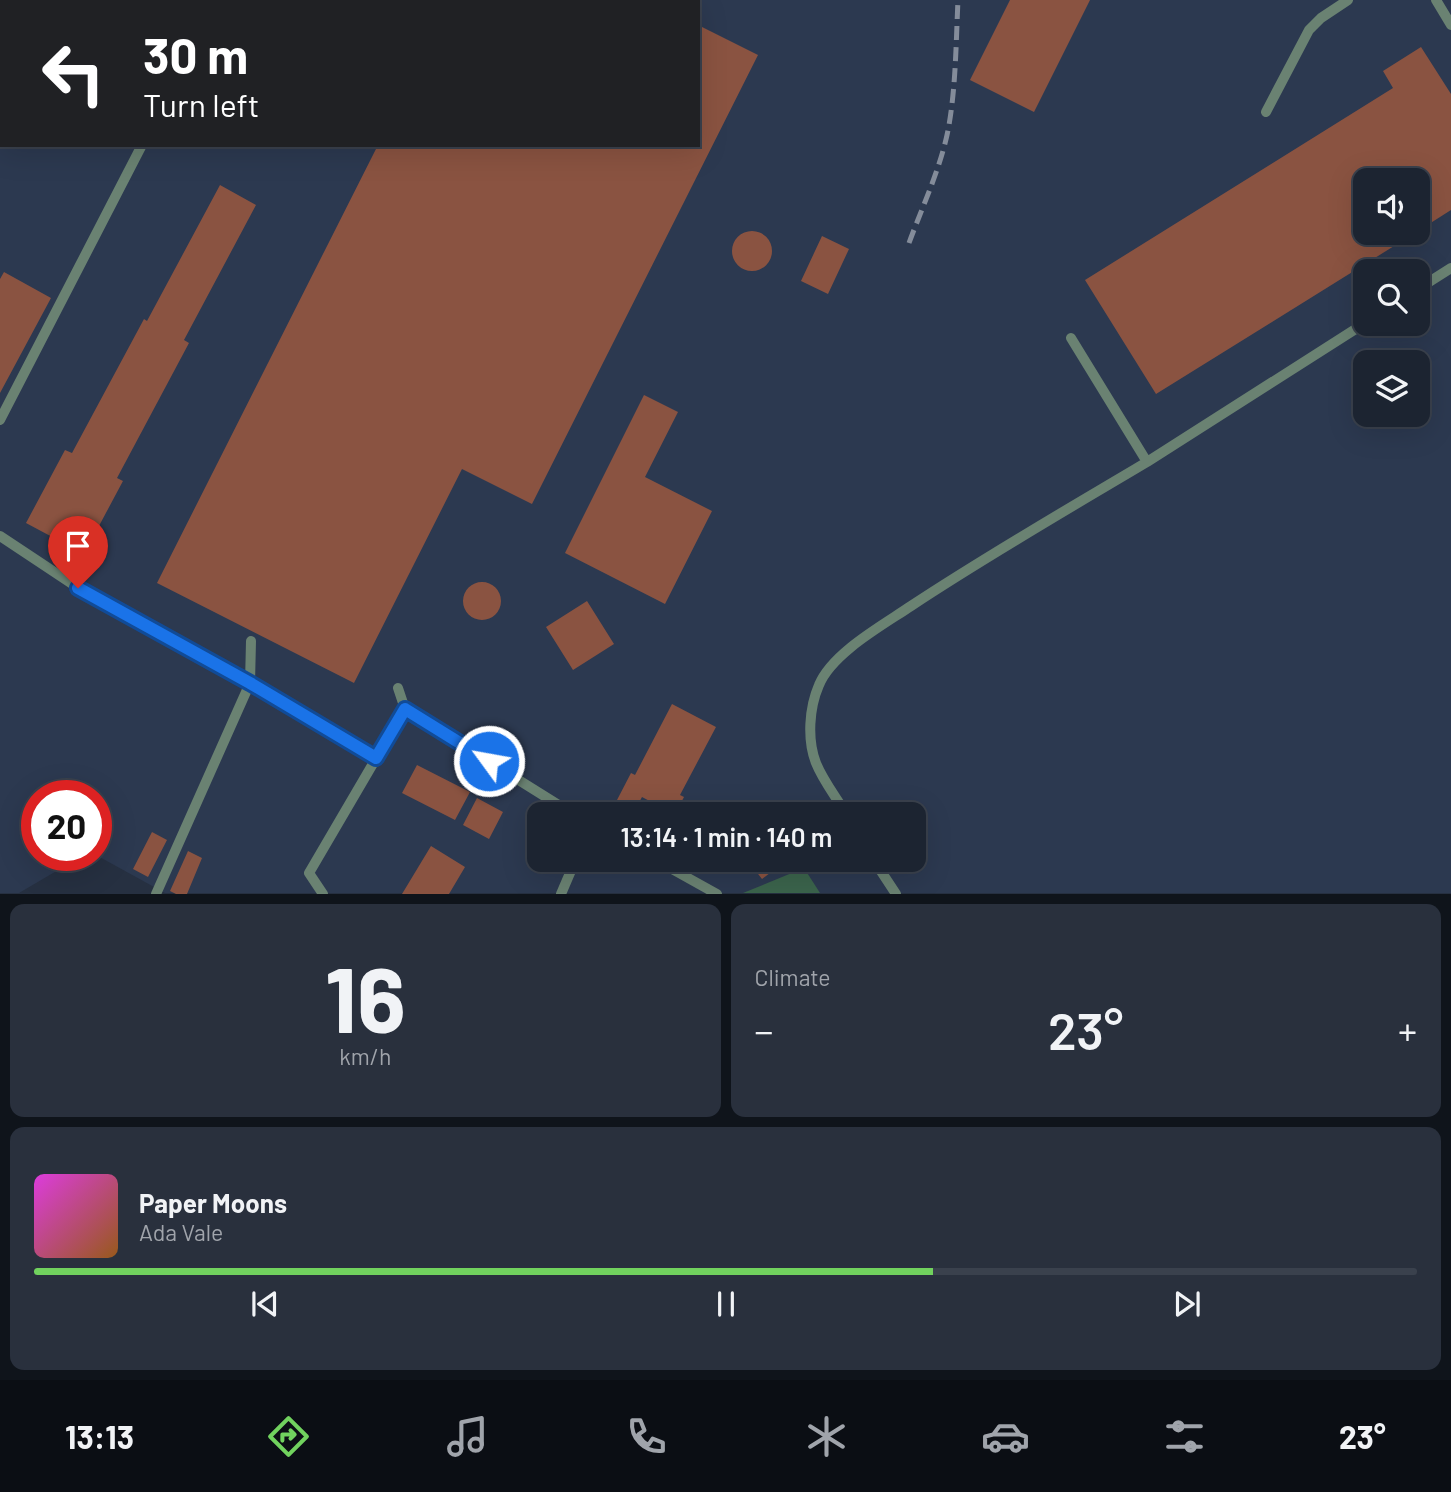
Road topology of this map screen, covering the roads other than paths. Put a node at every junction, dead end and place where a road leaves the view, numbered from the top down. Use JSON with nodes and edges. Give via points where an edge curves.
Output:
{"nodes":[{"id":1,"x":1348,"y":0,"type":"edge"},
{"id":2,"x":1436,"y":0,"type":"edge"},
{"id":3,"x":1451,"y":25,"type":"edge"},
{"id":4,"x":1266,"y":112,"type":"dead end"},
{"id":5,"x":141,"y":147,"type":"edge"},
{"id":6,"x":1451,"y":268,"type":"edge"},
{"id":7,"x":1430,"y":281,"type":"edge"},
{"id":8,"x":1353,"y":331,"type":"edge"},
{"id":9,"x":1071,"y":338,"type":"dead end"},
{"id":10,"x":0,"y":420,"type":"edge"},
{"id":11,"x":1147,"y":461,"type":"junction"},
{"id":12,"x":0,"y":537,"type":"edge"},
{"id":13,"x":251,"y":642,"type":"dead end"},
{"id":14,"x":250,"y":683,"type":"junction"},
{"id":15,"x":398,"y":688,"type":"dead end"},
{"id":16,"x":405,"y":709,"type":"junction"},
{"id":17,"x":376,"y":758,"type":"junction"},
{"id":18,"x":554,"y":802,"type":"edge"},
{"id":19,"x":839,"y":802,"type":"edge"},
{"id":20,"x":570,"y":872,"type":"edge"},
{"id":21,"x":677,"y":872,"type":"edge"},
{"id":22,"x":882,"y":872,"type":"edge"},
{"id":23,"x":156,"y":894,"type":"edge"},
{"id":24,"x":323,"y":894,"type":"edge"},
{"id":25,"x":561,"y":894,"type":"edge"},
{"id":26,"x":717,"y":894,"type":"edge"},
{"id":27,"x":896,"y":894,"type":"edge"}],
"edges":[{"from":1,"to":4,"type":"lane","via":[[1309,30]]},
{"from":2,"to":3,"type":"lane"},
{"from":5,"to":10,"type":"lane"},
{"from":6,"to":7,"type":"lane"},
{"from":8,"to":11,"type":"lane"},
{"from":9,"to":11,"type":"lane"},
{"from":11,"to":19,"type":"lane","via":[[970,567],[862,639],[834,664],[819,683],[810,736],[816,763]]},
{"from":12,"to":14,"type":"lane","via":[[98,601]]},
{"from":13,"to":14,"type":"lane"},
{"from":14,"to":17,"type":"lane"},
{"from":14,"to":23,"type":"lane"},
{"from":15,"to":16,"type":"lane"},
{"from":16,"to":17,"type":"lane"},
{"from":16,"to":18,"type":"lane"},
{"from":17,"to":24,"type":"lane","via":[[309,873]]},
{"from":20,"to":25,"type":"lane"},
{"from":21,"to":26,"type":"lane"},
{"from":22,"to":27,"type":"lane"}]}
